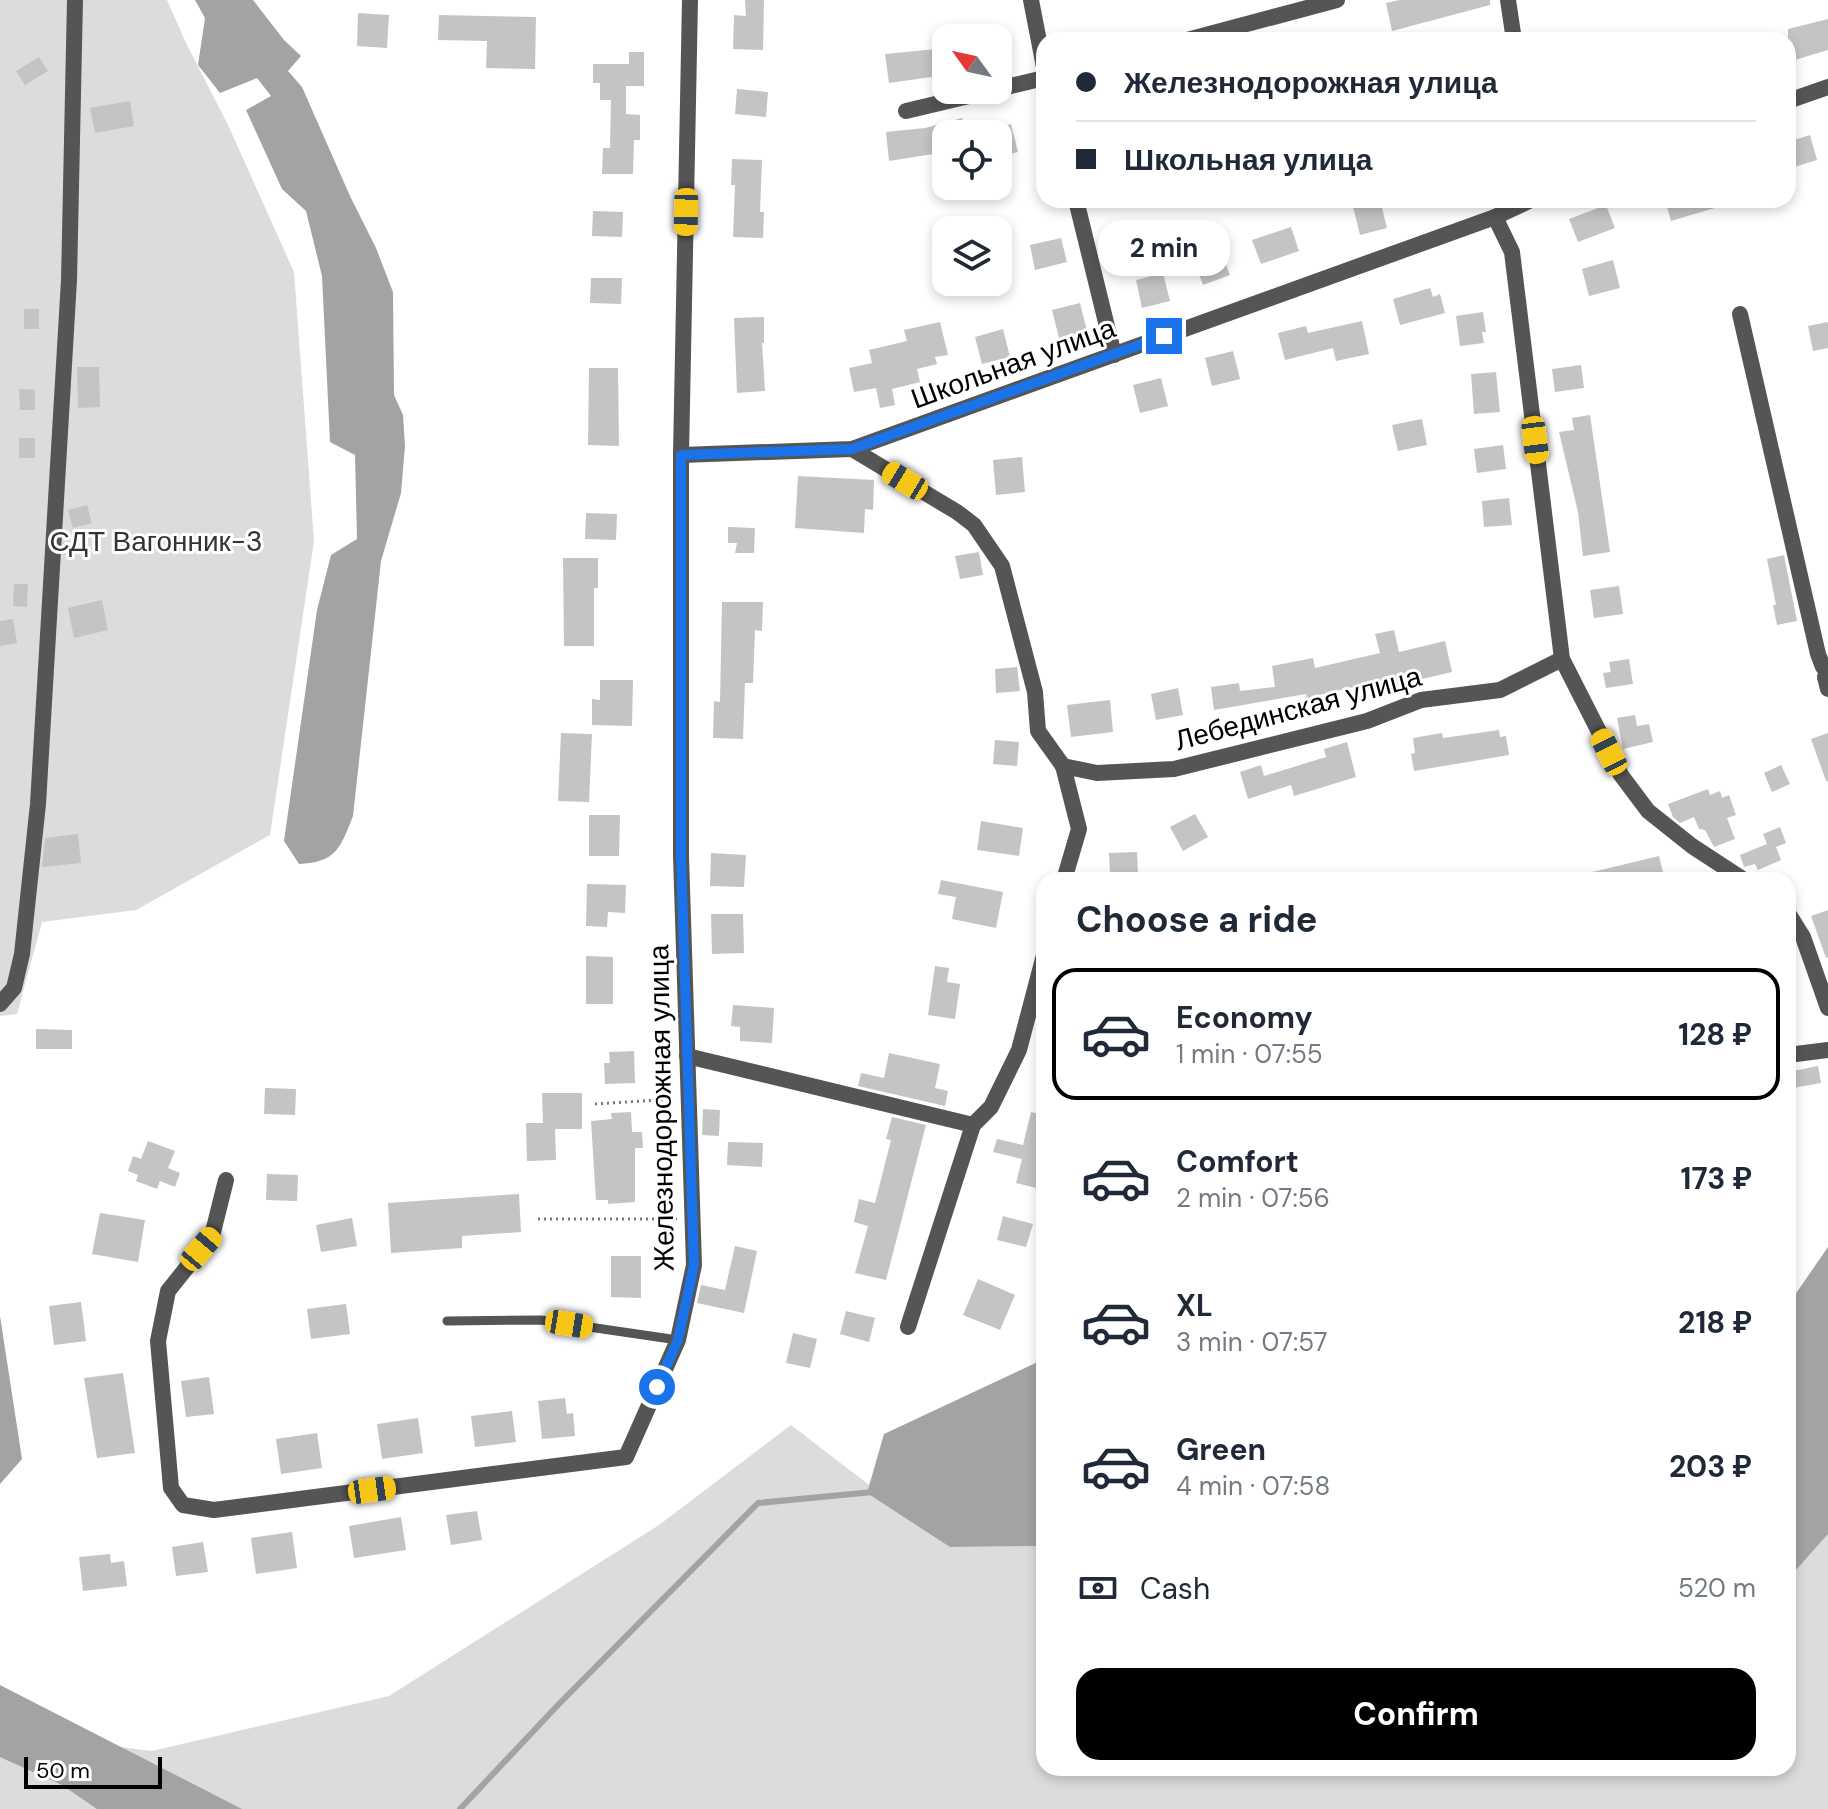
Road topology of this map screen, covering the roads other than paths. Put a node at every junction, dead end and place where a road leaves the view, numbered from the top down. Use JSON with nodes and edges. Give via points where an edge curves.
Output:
{"nodes":[{"id":1,"x":75,"y":0,"type":"edge"},
{"id":2,"x":690,"y":0,"type":"edge"},
{"id":3,"x":1031,"y":0,"type":"edge"},
{"id":4,"x":1337,"y":0,"type":"edge"},
{"id":5,"x":1508,"y":0,"type":"edge"},
{"id":6,"x":1037,"y":32,"type":"edge"},
{"id":7,"x":1217,"y":32,"type":"edge"},
{"id":8,"x":1513,"y":32,"type":"edge"},
{"id":9,"x":1036,"y":80,"type":"edge"},
{"id":10,"x":1012,"y":86,"type":"edge"},
{"id":11,"x":1822,"y":89,"type":"edge"},
{"id":12,"x":1796,"y":98,"type":"edge"},
{"id":13,"x":936,"y":104,"type":"edge"},
{"id":14,"x":1828,"y":104,"type":"edge"},
{"id":15,"x":906,"y":111,"type":"dead end"},
{"id":16,"x":1078,"y":208,"type":"edge"},
{"id":17,"x":1514,"y":208,"type":"edge"},
{"id":18,"x":1495,"y":217,"type":"junction"},
{"id":19,"x":1740,"y":314,"type":"dead end"},
{"id":20,"x":1114,"y":355,"type":"junction"},
{"id":21,"x":852,"y":449,"type":"junction"},
{"id":22,"x":681,"y":455,"type":"junction"},
{"id":23,"x":1562,"y":659,"type":"junction"},
{"id":24,"x":1828,"y":671,"type":"edge"},
{"id":25,"x":1828,"y":689,"type":"edge"},
{"id":26,"x":1063,"y":766,"type":"junction"},
{"id":27,"x":1066,"y":872,"type":"edge"},
{"id":28,"x":1732,"y":872,"type":"edge"},
{"id":29,"x":1796,"y":926,"type":"edge"},
{"id":30,"x":1036,"y":985,"type":"edge"},
{"id":31,"x":0,"y":1004,"type":"edge"},
{"id":32,"x":1828,"y":1008,"type":"edge"},
{"id":33,"x":1828,"y":1050,"type":"edge"},
{"id":34,"x":1796,"y":1054,"type":"edge"},
{"id":35,"x":687,"y":1056,"type":"junction"},
{"id":36,"x":973,"y":1125,"type":"junction"},
{"id":37,"x":226,"y":1180,"type":"dead end"},
{"id":38,"x":447,"y":1321,"type":"dead end"},
{"id":39,"x":908,"y":1327,"type":"dead end"},
{"id":40,"x":678,"y":1340,"type":"junction"}],
"edges":[{"from":1,"to":31,"type":"street","via":[[69,280],[38,804],[22,954],[14,988]]},
{"from":2,"to":22,"type":"street","name":"Железнодорожная улица"},
{"from":3,"to":6,"type":"street"},
{"from":4,"to":7,"type":"street"},
{"from":5,"to":8,"type":"street"},
{"from":9,"to":10,"type":"street"},
{"from":11,"to":12,"type":"street"},
{"from":11,"to":14,"type":"street"},
{"from":13,"to":15,"type":"street"},
{"from":16,"to":20,"type":"street"},
{"from":17,"to":18,"type":"street","name":"Школьная улица"},
{"from":18,"to":20,"type":"street","name":"Школьная улица"},
{"from":18,"to":23,"type":"street","via":[[1512,252]]},
{"from":19,"to":24,"type":"street","via":[[1818,654]]},
{"from":20,"to":21,"type":"street","name":"Школьная улица"},
{"from":21,"to":22,"type":"street","name":"Школьная улица"},
{"from":21,"to":26,"type":"street","via":[[974,525],[1002,566],[1035,692],[1038,731]]},
{"from":22,"to":35,"type":"street","name":"Железнодорожная улица","via":[[681,856]]},
{"from":23,"to":26,"type":"street","name":"Лебединская улица","via":[[1500,690],[1421,700],[1367,721],[1174,769],[1097,773]]},
{"from":23,"to":28,"type":"street","via":[[1621,775],[1648,811]]},
{"from":24,"to":25,"type":"street"},
{"from":26,"to":27,"type":"street","via":[[1079,829]]},
{"from":29,"to":32,"type":"street"},
{"from":30,"to":36,"type":"street","via":[[1019,1050],[991,1107]]},
{"from":33,"to":34,"type":"street"},
{"from":35,"to":36,"type":"street"},
{"from":35,"to":40,"type":"street","name":"Железнодорожная улица","via":[[694,1265]]},
{"from":36,"to":39,"type":"street"},
{"from":37,"to":40,"type":"street","name":"Железнодорожная улица","via":[[212,1236],[168,1291],[158,1341],[171,1488],[183,1505],[214,1510],[626,1457]]},
{"from":38,"to":40,"type":"lane","via":[[541,1320]]}]}
